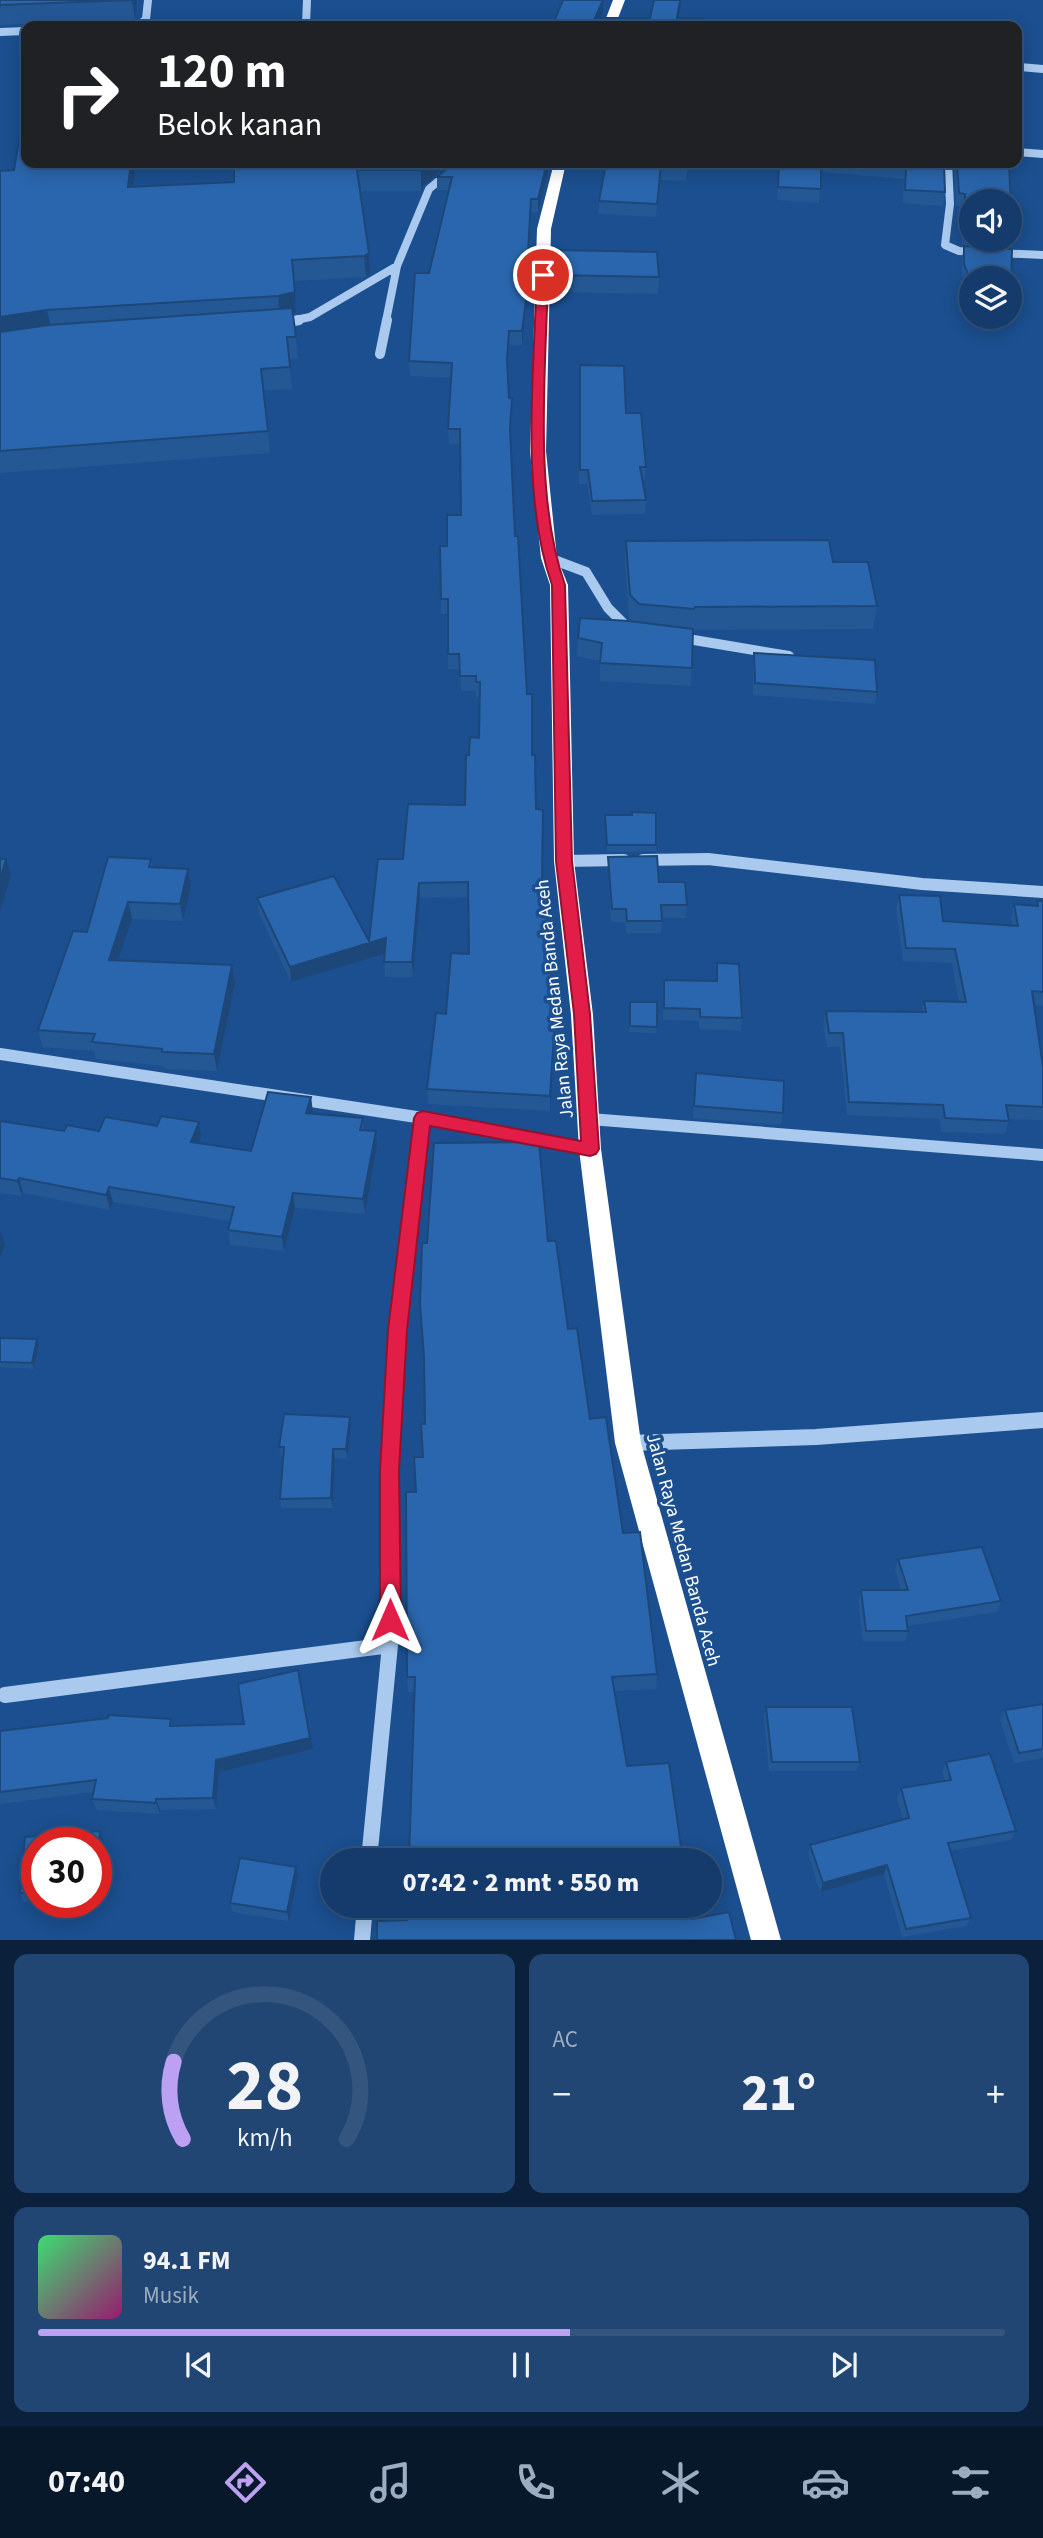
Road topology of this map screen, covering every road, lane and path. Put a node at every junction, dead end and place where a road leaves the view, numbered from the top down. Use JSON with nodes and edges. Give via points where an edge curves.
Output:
{"nodes":[{"id":1,"x":148,"y":0,"type":"edge"},
{"id":2,"x":307,"y":0,"type":"edge"},
{"id":3,"x":620,"y":0,"type":"edge"},
{"id":4,"x":144,"y":21,"type":"edge"},
{"id":5,"x":307,"y":21,"type":"edge"},
{"id":6,"x":611,"y":21,"type":"edge"},
{"id":7,"x":21,"y":31,"type":"edge"},
{"id":8,"x":0,"y":32,"type":"edge"},
{"id":9,"x":1022,"y":67,"type":"edge"},
{"id":10,"x":1043,"y":69,"type":"edge"},
{"id":11,"x":1022,"y":152,"type":"edge"},
{"id":12,"x":1043,"y":154,"type":"edge"},
{"id":13,"x":454,"y":168,"type":"edge"},
{"id":14,"x":559,"y":168,"type":"edge"},
{"id":15,"x":948,"y":168,"type":"edge"},
{"id":16,"x":1043,"y":256,"type":"edge"},
{"id":17,"x":397,"y":266,"type":"junction"},
{"id":18,"x":267,"y":325,"type":"edge"},
{"id":19,"x":380,"y":354,"type":"dead end"},
{"id":20,"x":549,"y":558,"type":"junction"},
{"id":21,"x":645,"y":635,"type":"edge"},
{"id":22,"x":668,"y":637,"type":"edge"},
{"id":23,"x":789,"y":656,"type":"edge"},
{"id":24,"x":564,"y":861,"type":"junction"},
{"id":25,"x":1043,"y":892,"type":"edge"},
{"id":26,"x":0,"y":1054,"type":"edge"},
{"id":27,"x":423,"y":1118,"type":"junction"},
{"id":28,"x":590,"y":1119,"type":"junction"},
{"id":29,"x":590,"y":1149,"type":"junction"},
{"id":30,"x":1043,"y":1155,"type":"edge"},
{"id":31,"x":1043,"y":1420,"type":"edge"},
{"id":32,"x":628,"y":1443,"type":"junction"},
{"id":33,"x":390,"y":1645,"type":"junction"},
{"id":34,"x":5,"y":1695,"type":"dead end"},
{"id":35,"x":370,"y":1848,"type":"edge"},
{"id":36,"x":364,"y":1918,"type":"edge"},
{"id":37,"x":362,"y":1940,"type":"edge"},
{"id":38,"x":766,"y":1940,"type":"edge"}],
"edges":[{"from":1,"to":4,"type":"street"},
{"from":2,"to":5,"type":"street"},
{"from":3,"to":6,"type":"highway"},
{"from":7,"to":8,"type":"street"},
{"from":9,"to":10,"type":"street"},
{"from":11,"to":12,"type":"street"},
{"from":13,"to":17,"type":"street","via":[[429,189]]},
{"from":14,"to":20,"type":"highway","name":"Jalan Raya Medan Banda Aceh","via":[[544,229],[538,451]]},
{"from":15,"to":16,"type":"street","via":[[945,245],[959,251]]},
{"from":17,"to":18,"type":"street","via":[[310,317]]},
{"from":17,"to":19,"type":"street"},
{"from":20,"to":21,"type":"street","via":[[586,572],[608,608],[634,634]]},
{"from":20,"to":24,"type":"highway","name":"Jalan Raya Medan Banda Aceh","via":[[559,585]]},
{"from":22,"to":23,"type":"street"},
{"from":24,"to":25,"type":"street","via":[[708,859],[922,884]]},
{"from":24,"to":28,"type":"highway","name":"Jalan Raya Medan Banda Aceh"},
{"from":26,"to":27,"type":"street"},
{"from":27,"to":29,"type":"street"},
{"from":27,"to":33,"type":"street","via":[[397,1330],[389,1470]]},
{"from":28,"to":29,"type":"highway","name":"Jalan Raya Medan Banda Aceh"},
{"from":28,"to":30,"type":"street"},
{"from":29,"to":32,"type":"highway","name":"Jalan Raya Medan Banda Aceh"},
{"from":31,"to":32,"type":"street","via":[[816,1437]]},
{"from":32,"to":38,"type":"highway","name":"Jalan Raya Medan Banda Aceh"},
{"from":33,"to":34,"type":"street"},
{"from":33,"to":35,"type":"street"},
{"from":36,"to":37,"type":"street"}]}
